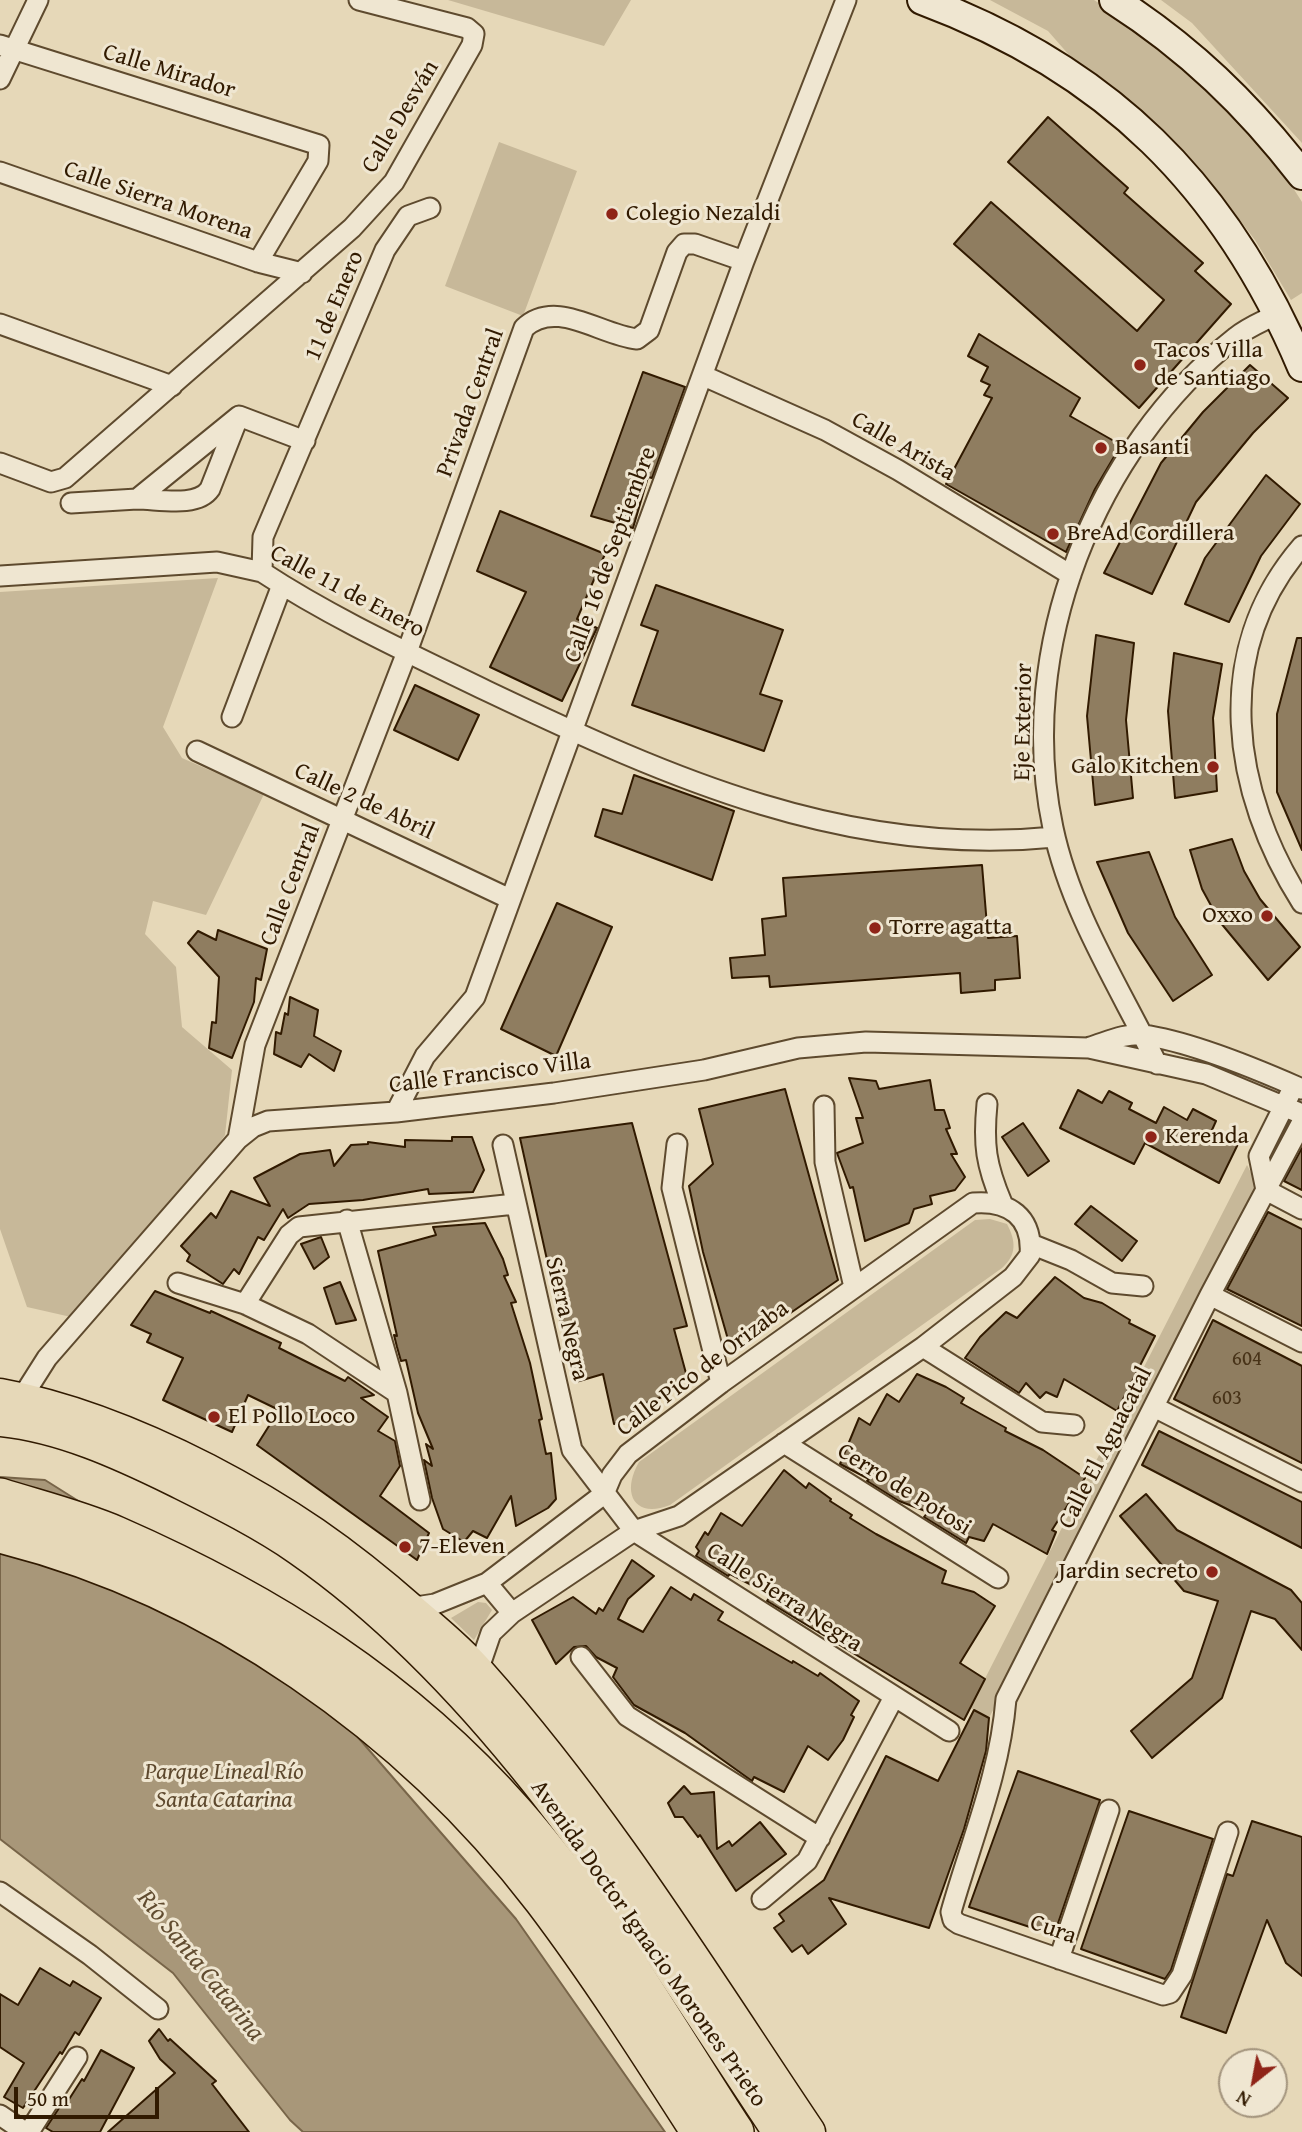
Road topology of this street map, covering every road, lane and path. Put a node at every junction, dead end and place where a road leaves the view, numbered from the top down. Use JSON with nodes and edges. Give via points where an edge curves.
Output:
{"nodes":[{"id":1,"x":38,"y":0,"type":"edge"},
{"id":2,"x":359,"y":0,"type":"edge"},
{"id":3,"x":846,"y":0,"type":"edge"},
{"id":4,"x":1114,"y":0,"type":"edge"},
{"id":5,"x":932,"y":2,"type":"edge"},
{"id":6,"x":6,"y":48,"type":"edge"},
{"id":7,"x":0,"y":79,"type":"edge"},
{"id":8,"x":0,"y":172,"type":"edge"},
{"id":9,"x":1302,"y":175,"type":"edge"},
{"id":10,"x":430,"y":208,"type":"dead end"},
{"id":11,"x":258,"y":261,"type":"junction"},
{"id":12,"x":744,"y":261,"type":"junction"},
{"id":13,"x":302,"y":273,"type":"junction"},
{"id":14,"x":1278,"y":314,"type":"junction"},
{"id":15,"x":0,"y":324,"type":"edge"},
{"id":16,"x":1301,"y":359,"type":"edge"},
{"id":17,"x":704,"y":376,"type":"junction"},
{"id":18,"x":172,"y":386,"type":"junction"},
{"id":19,"x":239,"y":416,"type":"junction"},
{"id":20,"x":305,"y":441,"type":"junction"},
{"id":21,"x":0,"y":463,"type":"edge"},
{"id":22,"x":138,"y":499,"type":"junction"},
{"id":23,"x":71,"y":503,"type":"dead end"},
{"id":24,"x":1302,"y":546,"type":"edge"},
{"id":25,"x":262,"y":572,"type":"junction"},
{"id":26,"x":1071,"y":575,"type":"junction"},
{"id":27,"x":0,"y":576,"type":"edge"},
{"id":28,"x":282,"y":585,"type":"junction"},
{"id":29,"x":407,"y":652,"type":"junction"},
{"id":30,"x":232,"y":717,"type":"dead end"},
{"id":31,"x":572,"y":732,"type":"junction"},
{"id":32,"x":197,"y":751,"type":"dead end"},
{"id":33,"x":342,"y":818,"type":"junction"},
{"id":34,"x":1055,"y":837,"type":"junction"},
{"id":35,"x":510,"y":898,"type":"junction"},
{"id":36,"x":1302,"y":903,"type":"edge"},
{"id":37,"x":1143,"y":1035,"type":"junction"},
{"id":38,"x":1089,"y":1048,"type":"junction"},
{"id":39,"x":1157,"y":1064,"type":"junction"},
{"id":40,"x":1298,"y":1087,"type":"edge"},
{"id":41,"x":987,"y":1104,"type":"dead end"},
{"id":42,"x":824,"y":1106,"type":"dead end"},
{"id":43,"x":1293,"y":1110,"type":"edge"},
{"id":44,"x":396,"y":1112,"type":"junction"},
{"id":45,"x":1302,"y":1122,"type":"edge"},
{"id":46,"x":238,"y":1139,"type":"junction"},
{"id":47,"x":677,"y":1144,"type":"dead end"},
{"id":48,"x":503,"y":1145,"type":"dead end"},
{"id":49,"x":1266,"y":1190,"type":"junction"},
{"id":50,"x":1002,"y":1203,"type":"junction"},
{"id":51,"x":515,"y":1204,"type":"junction"},
{"id":52,"x":1302,"y":1209,"type":"edge"},
{"id":53,"x":347,"y":1220,"type":"junction"},
{"id":54,"x":1031,"y":1244,"type":"junction"},
{"id":55,"x":178,"y":1283,"type":"dead end"},
{"id":56,"x":1143,"y":1286,"type":"dead end"},
{"id":57,"x":854,"y":1287,"type":"junction"},
{"id":58,"x":1210,"y":1295,"type":"junction"},
{"id":59,"x":245,"y":1304,"type":"junction"},
{"id":60,"x":1302,"y":1342,"type":"edge"},
{"id":61,"x":923,"y":1348,"type":"junction"},
{"id":62,"x":721,"y":1383,"type":"junction"},
{"id":63,"x":397,"y":1393,"type":"junction"},
{"id":64,"x":7,"y":1405,"type":"edge"},
{"id":65,"x":1154,"y":1407,"type":"junction"},
{"id":66,"x":1074,"y":1425,"type":"dead end"},
{"id":67,"x":784,"y":1443,"type":"junction"},
{"id":68,"x":1302,"y":1482,"type":"edge"},
{"id":69,"x":604,"y":1494,"type":"junction"},
{"id":70,"x":0,"y":1497,"type":"edge"},
{"id":71,"x":420,"y":1500,"type":"dead end"},
{"id":72,"x":634,"y":1531,"type":"junction"},
{"id":73,"x":0,"y":1534,"type":"edge"},
{"id":74,"x":998,"y":1578,"type":"dead end"},
{"id":75,"x":486,"y":1583,"type":"junction"},
{"id":76,"x":409,"y":1608,"type":"junction"},
{"id":77,"x":512,"y":1613,"type":"junction"},
{"id":78,"x":581,"y":1657,"type":"dead end"},
{"id":79,"x":478,"y":1671,"type":"junction"},
{"id":80,"x":894,"y":1697,"type":"junction"},
{"id":81,"x":949,"y":1731,"type":"dead end"},
{"id":82,"x":1109,"y":1810,"type":"dead end"},
{"id":83,"x":1228,"y":1832,"type":"dead end"},
{"id":84,"x":821,"y":1839,"type":"junction"},
{"id":85,"x":0,"y":1892,"type":"edge"},
{"id":86,"x":956,"y":1893,"type":"joint"},
{"id":87,"x":762,"y":1899,"type":"dead end"},
{"id":88,"x":1059,"y":1959,"type":"junction"},
{"id":89,"x":158,"y":2009,"type":"dead end"},
{"id":90,"x":77,"y":2057,"type":"dead end"},
{"id":91,"x":0,"y":2115,"type":"edge"},
{"id":92,"x":27,"y":2132,"type":"edge"},
{"id":93,"x":700,"y":2132,"type":"edge"},
{"id":94,"x":735,"y":2132,"type":"edge"},
{"id":95,"x":779,"y":2132,"type":"edge"},
{"id":96,"x":809,"y":2132,"type":"edge"}],
"edges":[{"from":1,"to":6,"type":"street"},
{"from":2,"to":13,"type":"street","name":"Calle Desván","via":[[467,28],[474,38],[394,182]]},
{"from":3,"to":12,"type":"street","name":"Calle 16 de Septiembre"},
{"from":4,"to":9,"type":"main road","via":[[1220,80]]},
{"from":5,"to":14,"type":"main road","via":[[1032,50],[1090,87],[1140,128],[1188,174],[1237,241]]},
{"from":6,"to":7,"type":"street"},
{"from":6,"to":11,"type":"street","name":"Calle Mirador","via":[[314,141],[320,148],[318,161]]},
{"from":8,"to":11,"type":"street","name":"Calle Sierra Morena"},
{"from":10,"to":20,"type":"street","name":"11 de Enero","via":[[408,216],[396,230]]},
{"from":11,"to":13,"type":"street","name":"Calle Sierra Morena"},
{"from":12,"to":17,"type":"street","name":"Calle 16 de Septiembre"},
{"from":12,"to":29,"type":"street","name":"Privada Central","via":[[684,244],[649,330],[637,340],[555,314],[539,316],[524,328]]},
{"from":13,"to":18,"type":"street","name":"Calle Desván"},
{"from":14,"to":16,"type":"main road"},
{"from":14,"to":26,"type":"street","name":"Eje Exterior","via":[[1237,335],[1187,382],[1145,432],[1104,501]]},
{"from":15,"to":18,"type":"street"},
{"from":17,"to":26,"type":"street","name":"Calle Arista","via":[[825,430]]},
{"from":17,"to":31,"type":"street","name":"Calle 16 de Septiembre"},
{"from":18,"to":21,"type":"street","name":"Calle Desván","via":[[65,478],[51,482]]},
{"from":19,"to":20,"type":"street"},
{"from":19,"to":22,"type":"street"},
{"from":19,"to":22,"type":"street","via":[[203,497]]},
{"from":20,"to":25,"type":"street","name":"11 de Enero","via":[[264,537]]},
{"from":22,"to":23,"type":"street"},
{"from":24,"to":36,"type":"street","via":[[1256,625],[1241,706],[1246,779],[1264,834]]},
{"from":25,"to":27,"type":"street","name":"Calle 11 de Enero","via":[[217,562]]},
{"from":25,"to":28,"type":"street","name":"Calle 11 de Enero"},
{"from":26,"to":34,"type":"street","name":"Eje Exterior","via":[[1047,675],[1045,755]]},
{"from":28,"to":29,"type":"street","name":"Calle 11 de Enero"},
{"from":28,"to":30,"type":"street"},
{"from":29,"to":31,"type":"street","name":"Calle 11 de Enero"},
{"from":29,"to":33,"type":"street","name":"Calle Central"},
{"from":31,"to":34,"type":"street","name":"Calle 11 de Enero","via":[[772,809],[844,828],[917,838]]},
{"from":31,"to":35,"type":"street","name":"Calle 16 de Septiembre"},
{"from":32,"to":33,"type":"street","name":"Calle 2 de Abril"},
{"from":33,"to":35,"type":"street","name":"Calle 2 de Abril"},
{"from":33,"to":46,"type":"street","name":"Calle Central","via":[[255,1045]]},
{"from":34,"to":37,"type":"street","name":"Eje Exterior","via":[[1084,920]]},
{"from":35,"to":44,"type":"street","name":"Calle 16 de Septiembre","via":[[475,997],[425,1056]]},
{"from":37,"to":38,"type":"street","name":"Calle Francisco Villa"},
{"from":37,"to":39,"type":"street","name":"Eje Exterior"},
{"from":37,"to":40,"type":"street","name":"Calle Francisco Villa","via":[[1217,1055]]},
{"from":38,"to":39,"type":"street","name":"Calle Francisco Villa"},
{"from":38,"to":44,"type":"street","name":"Calle Francisco Villa","via":[[834,1043],[704,1070]]},
{"from":39,"to":43,"type":"street","name":"Calle Francisco Villa","via":[[1206,1074]]},
{"from":40,"to":43,"type":"street"},
{"from":41,"to":50,"type":"street","via":[[983,1146]]},
{"from":42,"to":57,"type":"street","via":[[825,1162]]},
{"from":43,"to":49,"type":"street","via":[[1259,1156]]},
{"from":44,"to":46,"type":"street","name":"Calle Francisco Villa","via":[[268,1121]]},
{"from":45,"to":49,"type":"street","name":"Calle El Aguacatal"},
{"from":46,"to":64,"type":"street","name":"Calle Francisco Villa"},
{"from":47,"to":62,"type":"street","via":[[673,1188]]},
{"from":48,"to":51,"type":"street","name":"Sierra Negra"},
{"from":49,"to":52,"type":"street"},
{"from":49,"to":58,"type":"street","name":"Calle El Aguacatal"},
{"from":50,"to":54,"type":"street","via":[[1021,1218]]},
{"from":50,"to":57,"type":"street","name":"Calle Pico de Orizaba","via":[[974,1203]]},
{"from":51,"to":53,"type":"street"},
{"from":51,"to":69,"type":"street","name":"Sierra Negra","via":[[572,1450]]},
{"from":53,"to":59,"type":"street","via":[[310,1224],[289,1235]]},
{"from":53,"to":63,"type":"street"},
{"from":54,"to":56,"type":"street","via":[[1112,1283]]},
{"from":54,"to":61,"type":"street","via":[[1025,1265],[1013,1277]]},
{"from":55,"to":59,"type":"street"},
{"from":57,"to":62,"type":"street","name":"Calle Pico de Orizaba"},
{"from":58,"to":60,"type":"street"},
{"from":58,"to":65,"type":"street","name":"Calle El Aguacatal"},
{"from":59,"to":63,"type":"street","via":[[308,1334]]},
{"from":61,"to":66,"type":"street","via":[[1042,1422]]},
{"from":61,"to":67,"type":"street"},
{"from":62,"to":69,"type":"street","name":"Calle Pico de Orizaba","via":[[628,1454],[611,1475]]},
{"from":63,"to":71,"type":"street"},
{"from":64,"to":76,"type":"main road","name":"Avenida Doctor Ignacio Morones Prieto","via":[[57,1408],[163,1448],[260,1497],[367,1570]]},
{"from":64,"to":95,"type":"main road","name":"Avenida Doctor Ignacio Morones Prieto","via":[[257,1522],[351,1590],[434,1665],[522,1764],[594,1858]]},
{"from":65,"to":68,"type":"street"},
{"from":65,"to":86,"type":"street","name":"Calle El Aguacatal","via":[[1006,1699],[994,1778]]},
{"from":67,"to":72,"type":"street","via":[[679,1516]]},
{"from":67,"to":74,"type":"street","name":"Cerro de Potosi"},
{"from":69,"to":72,"type":"street","name":"Calle Sierra Negra"},
{"from":69,"to":75,"type":"street","name":"Calle Pico de Orizaba"},
{"from":70,"to":94,"type":"highway","via":[[114,1534],[301,1629],[353,1665],[460,1754],[517,1815],[595,1919]]},
{"from":72,"to":77,"type":"street"},
{"from":72,"to":80,"type":"street","name":"Calle Sierra Negra"},
{"from":73,"to":93,"type":"highway","via":[[76,1556],[253,1640],[397,1745],[466,1811],[542,1899]]},
{"from":75,"to":76,"type":"street","name":"Calle Pico de Orizaba","via":[[435,1604]]},
{"from":75,"to":77,"type":"street"},
{"from":76,"to":79,"type":"main road","name":"Avenida Doctor Ignacio Morones Prieto"},
{"from":77,"to":79,"type":"street","via":[[491,1633]]},
{"from":78,"to":84,"type":"street","via":[[627,1716]]},
{"from":79,"to":96,"type":"main road","name":"Avenida Doctor Ignacio Morones Prieto","via":[[618,1848]]},
{"from":80,"to":81,"type":"street","name":"Calle Sierra Negra"},
{"from":80,"to":84,"type":"street"},
{"from":82,"to":88,"type":"street"},
{"from":83,"to":88,"type":"street","name":"Cura","via":[[1175,1989],[1163,1994]]},
{"from":84,"to":87,"type":"street","via":[[807,1861]]},
{"from":85,"to":89,"type":"street"},
{"from":86,"to":88,"type":"street","name":"Cura","via":[[953,1920]]},
{"from":90,"to":92,"type":"street"},
{"from":91,"to":92,"type":"street"}]}
